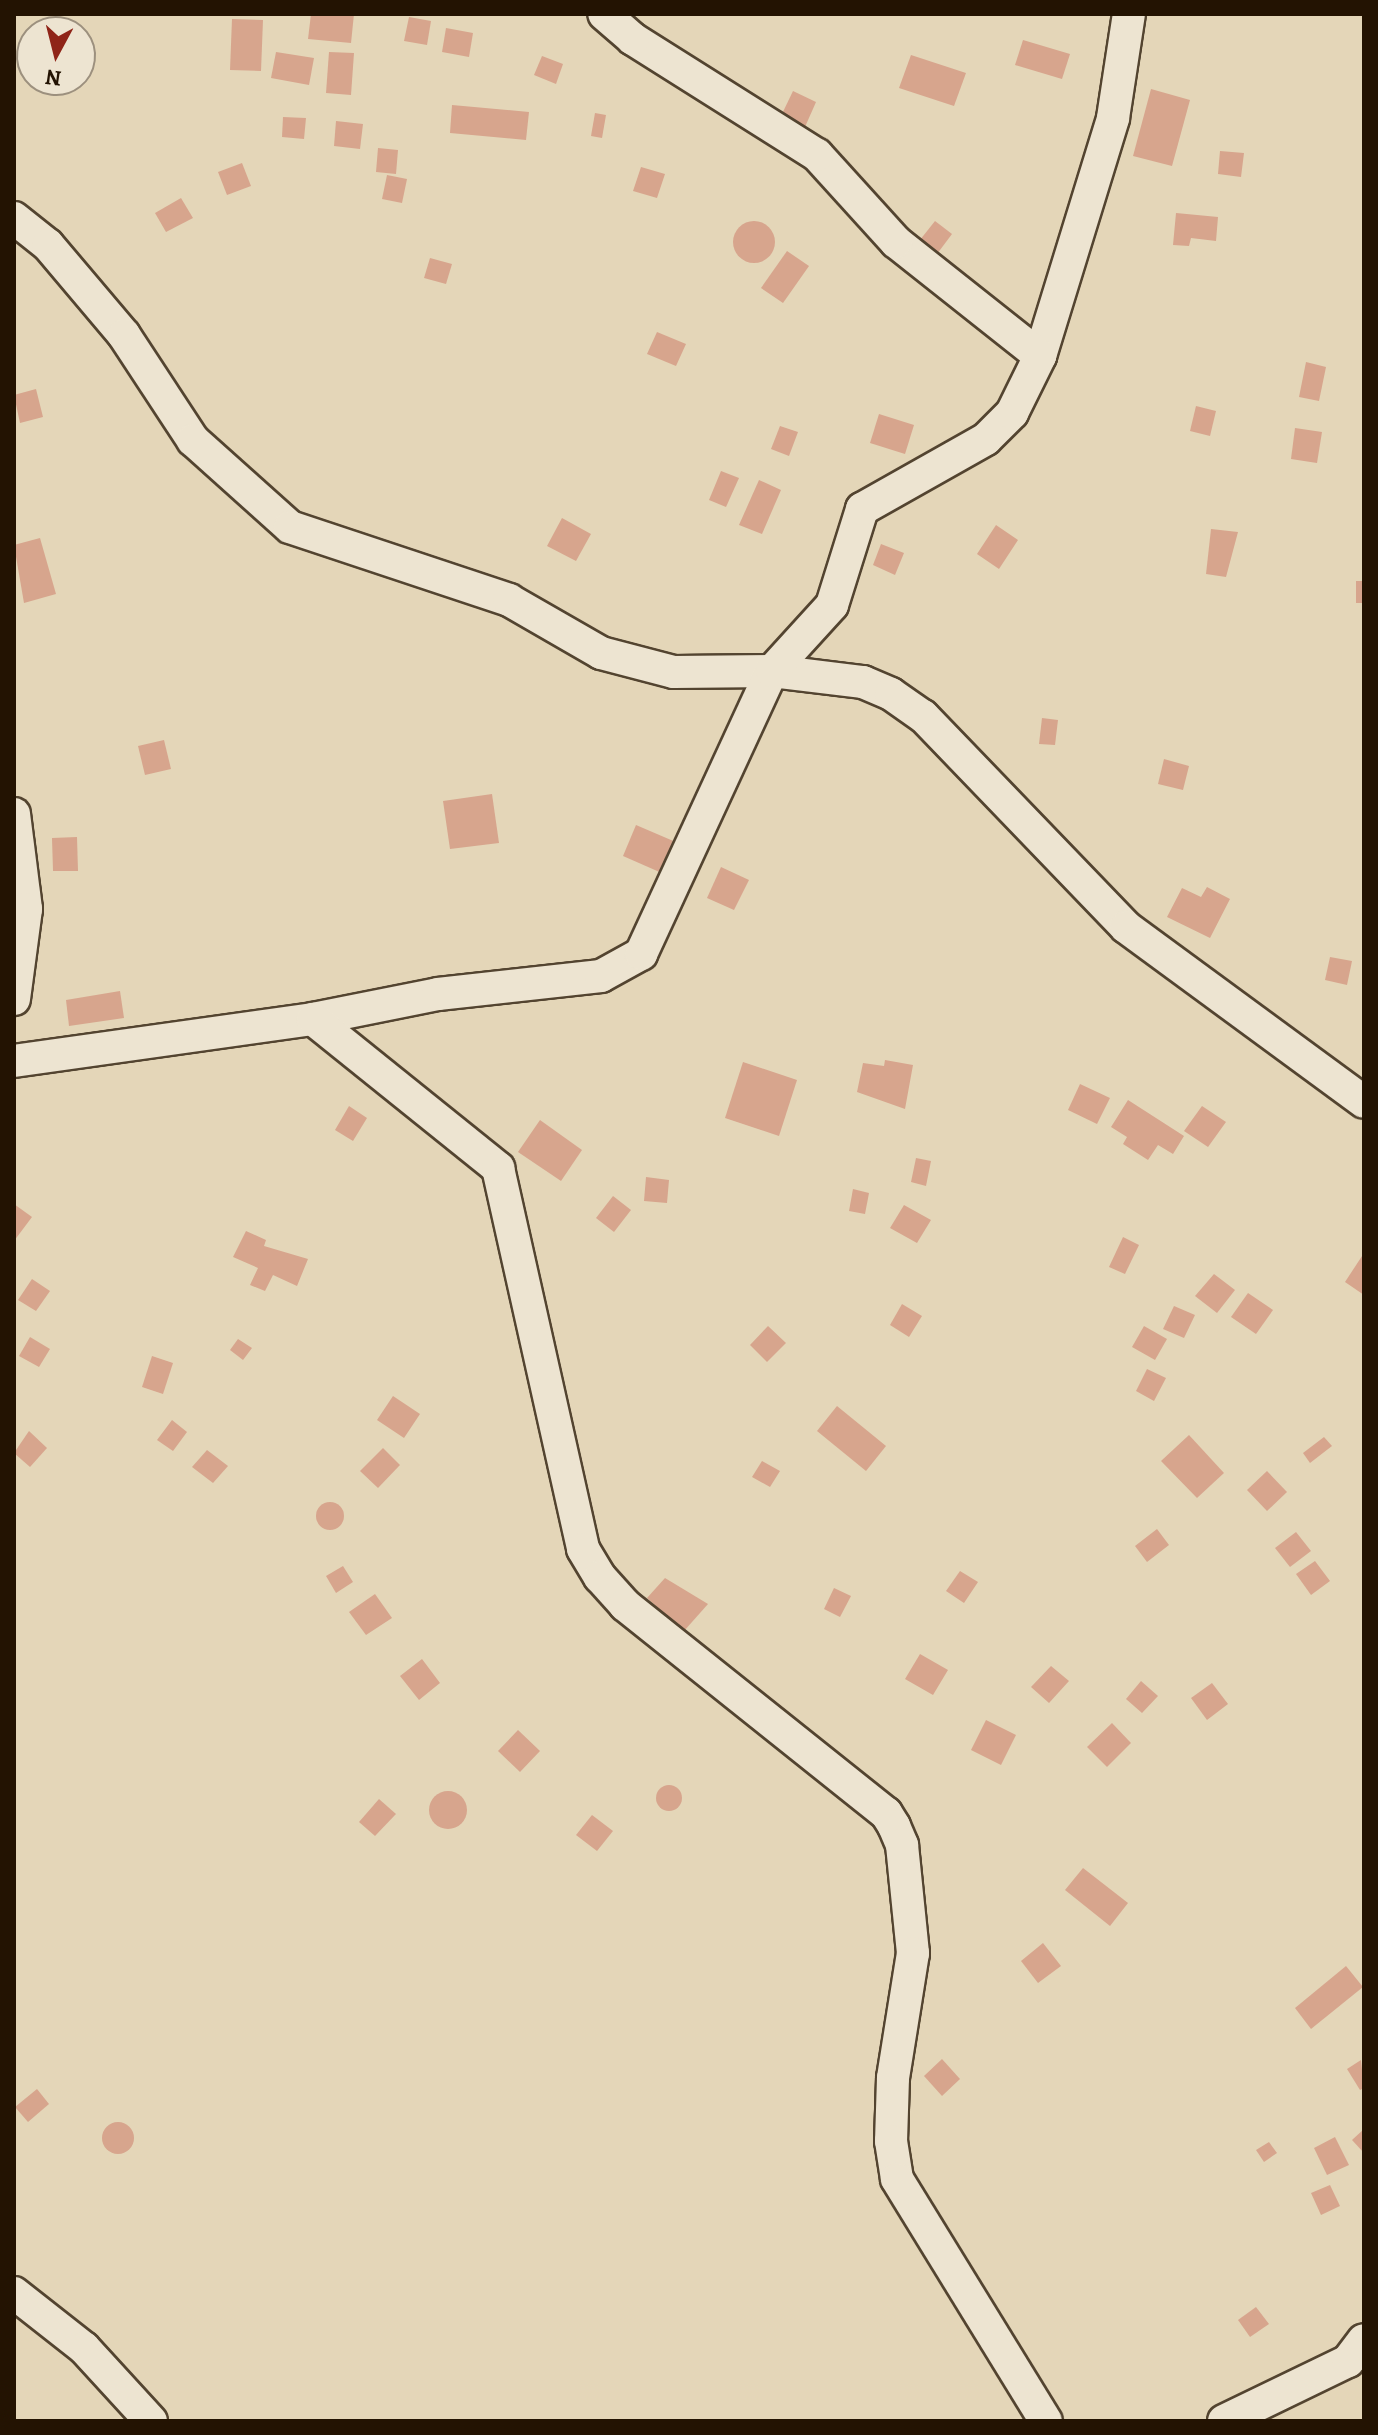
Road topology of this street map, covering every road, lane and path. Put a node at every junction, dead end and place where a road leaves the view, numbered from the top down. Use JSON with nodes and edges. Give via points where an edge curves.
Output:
{"nodes":[{"id":1,"x":604,"y":14,"type":"edge"},
{"id":2,"x":1129,"y":14,"type":"edge"},
{"id":3,"x":14,"y":218,"type":"edge"},
{"id":4,"x":1040,"y":356,"type":"junction"},
{"id":5,"x":772,"y":671,"type":"junction"},
{"id":6,"x":14,"y":814,"type":"edge"},
{"id":7,"x":14,"y":999,"type":"edge"},
{"id":8,"x":313,"y":1019,"type":"junction"},
{"id":9,"x":14,"y":1061,"type":"edge"},
{"id":10,"x":1364,"y":1102,"type":"edge"},
{"id":11,"x":14,"y":2293,"type":"edge"},
{"id":12,"x":1364,"y":2340,"type":"edge"},
{"id":13,"x":151,"y":2421,"type":"edge"},
{"id":14,"x":1046,"y":2421,"type":"edge"},
{"id":15,"x":1224,"y":2421,"type":"edge"}],
"edges":[{"from":1,"to":4,"type":"street","via":[[633,39],[817,155],[896,242]]},
{"from":2,"to":4,"type":"street","via":[[1113,118]]},
{"from":3,"to":5,"type":"street","via":[[48,245],[124,335],[193,440],[290,527],[509,600],[601,653],[674,672]]},
{"from":4,"to":5,"type":"street","via":[[1012,413],[986,439],[862,509],[832,605]]},
{"from":5,"to":8,"type":"street","via":[[641,954],[601,976],[438,994]]},
{"from":5,"to":10,"type":"street","via":[[863,682],[923,716],[1126,927]]},
{"from":6,"to":7,"type":"street","via":[[26,909]]},
{"from":8,"to":9,"type":"street"},
{"from":8,"to":14,"type":"street","via":[[498,1168],[583,1549],[600,1577],[625,1605],[886,1813],[894,1826],[902,1845],[913,1953],[893,2078],[891,2141],[897,2179]]},
{"from":11,"to":13,"type":"street","via":[[84,2348]]},
{"from":12,"to":15,"type":"street","via":[[1348,2361]]}]}
